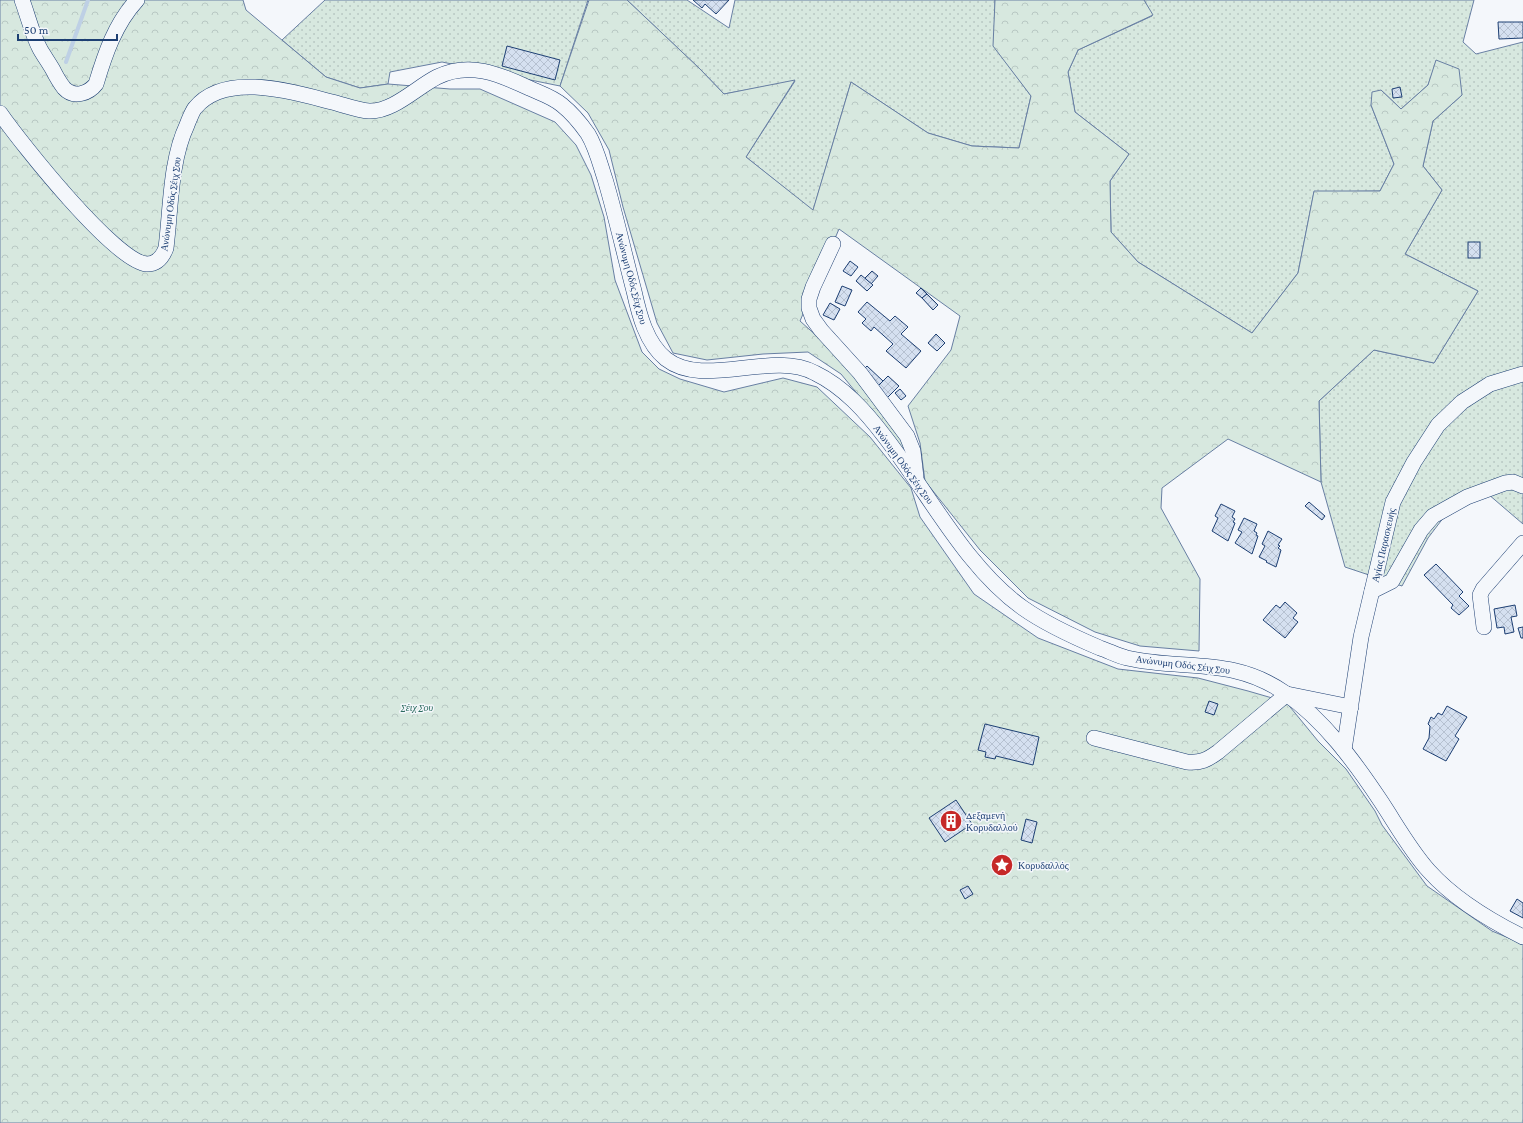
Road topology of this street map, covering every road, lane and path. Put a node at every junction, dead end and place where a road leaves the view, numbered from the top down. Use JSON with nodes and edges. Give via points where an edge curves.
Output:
{"nodes":[{"id":1,"x":22,"y":0,"type":"edge"},
{"id":2,"x":138,"y":0,"type":"edge"},
{"id":3,"x":0,"y":113,"type":"edge"},
{"id":4,"x":833,"y":244,"type":"dead end"},
{"id":5,"x":1523,"y":374,"type":"edge"},
{"id":6,"x":916,"y":480,"type":"junction"},
{"id":7,"x":1523,"y":486,"type":"edge"},
{"id":8,"x":1523,"y":543,"type":"edge"},
{"id":9,"x":1372,"y":591,"type":"junction"},
{"id":10,"x":1484,"y":627,"type":"dead end"},
{"id":11,"x":1287,"y":694,"type":"junction"},
{"id":12,"x":1351,"y":707,"type":"junction"},
{"id":13,"x":1094,"y":738,"type":"dead end"},
{"id":14,"x":1344,"y":750,"type":"junction"},
{"id":15,"x":1523,"y":937,"type":"edge"}],
"edges":[{"from":1,"to":2,"type":"street","via":[[40,48],[60,82],[70,93],[78,94],[86,93],[96,84],[108,45],[120,23]]},
{"from":3,"to":6,"type":"street","name":"Ανώνυμη Οδός Σέιχ Σου","via":[[74,204],[107,238],[131,258],[147,264],[156,263],[166,248],[174,166],[182,135],[194,109],[212,94],[232,88],[254,87],[292,91],[367,111],[382,109],[440,75],[475,70],[498,74],[558,101],[589,136],[612,204],[638,310],[648,337],[661,356],[678,367],[699,370],[782,364],[811,370],[838,387],[866,412]]},
{"from":4,"to":6,"type":"street","via":[[813,287],[809,308],[821,330],[860,373],[907,436],[913,451]]},
{"from":5,"to":9,"type":"street","name":"Αγίας Παρασκευής","via":[[1490,384],[1462,402],[1438,425],[1414,462],[1393,502]]},
{"from":6,"to":11,"type":"street","name":"Ανώνυμη Οδός Σέιχ Σου","via":[[990,580],[1021,607],[1047,623],[1124,657],[1234,670],[1250,674]]},
{"from":7,"to":9,"type":"street","via":[[1513,482],[1505,483],[1466,497],[1433,516],[1421,530],[1392,581]]},
{"from":8,"to":10,"type":"street","via":[[1480,595]]},
{"from":9,"to":12,"type":"street","name":"Αγίας Παρασκευής","via":[[1361,637]]},
{"from":11,"to":12,"type":"street"},
{"from":11,"to":13,"type":"street","via":[[1207,760],[1187,762]]},
{"from":11,"to":14,"type":"street","name":"Ανώνυμη Οδός Σέιχ Σου"},
{"from":12,"to":14,"type":"street","name":"Αγίας Παρασκευής"},
{"from":14,"to":15,"type":"street","name":"Ανώνυμη Οδός Σέιχ Σου","via":[[1429,871],[1453,894]]}]}
